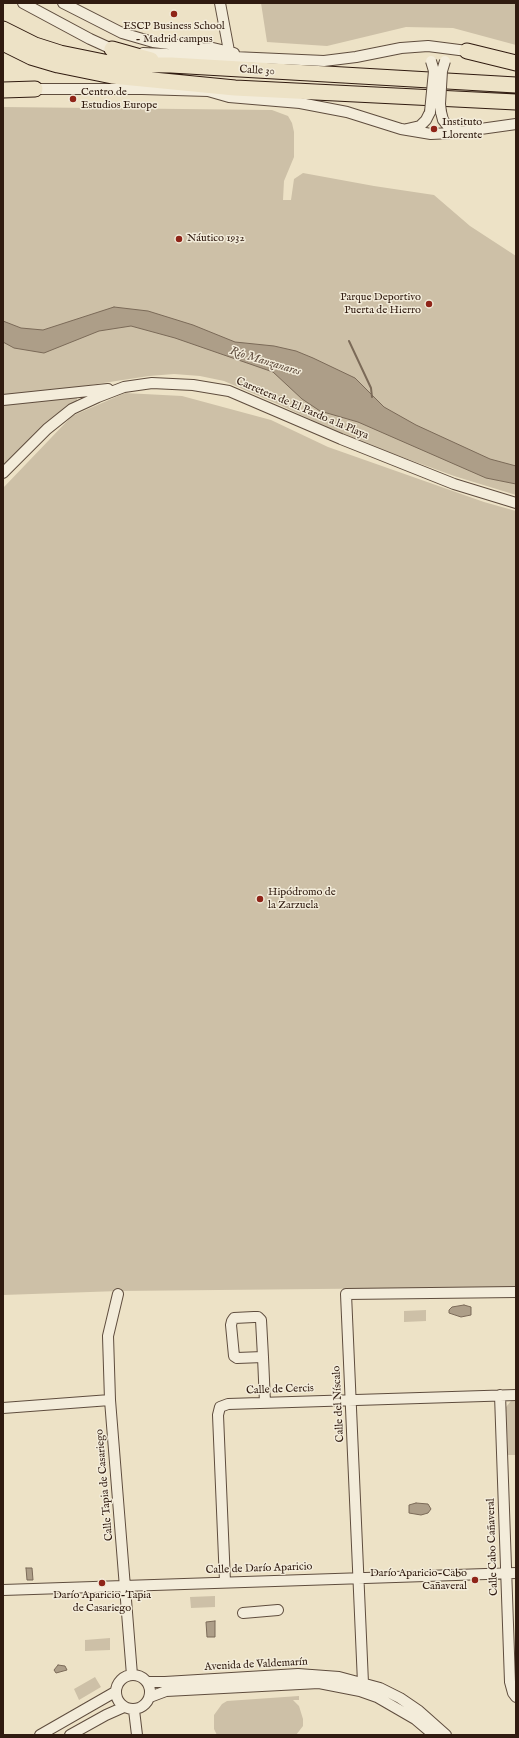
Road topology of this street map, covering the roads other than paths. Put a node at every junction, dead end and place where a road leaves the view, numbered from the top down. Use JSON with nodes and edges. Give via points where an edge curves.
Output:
{"nodes":[{"id":1,"x":23,"y":3,"type":"edge"},
{"id":2,"x":62,"y":3,"type":"edge"},
{"id":3,"x":220,"y":3,"type":"edge"},
{"id":4,"x":3,"y":29,"type":"edge"},
{"id":5,"x":3,"y":43,"type":"edge"},
{"id":6,"x":201,"y":48,"type":"junction"},
{"id":7,"x":401,"y":48,"type":"junction"},
{"id":8,"x":112,"y":49,"type":"junction"},
{"id":9,"x":225,"y":50,"type":"junction"},
{"id":10,"x":467,"y":51,"type":"junction"},
{"id":11,"x":156,"y":54,"type":"junction"},
{"id":12,"x":244,"y":56,"type":"junction"},
{"id":13,"x":516,"y":63,"type":"edge"},
{"id":14,"x":171,"y":65,"type":"junction"},
{"id":15,"x":516,"y":85,"type":"edge"},
{"id":16,"x":235,"y":88,"type":"junction"},
{"id":17,"x":3,"y":89,"type":"edge"},
{"id":18,"x":34,"y":89,"type":"joint"},
{"id":19,"x":208,"y":91,"type":"junction"},
{"id":20,"x":516,"y":102,"type":"edge"},
{"id":21,"x":516,"y":124,"type":"edge"},
{"id":22,"x":401,"y":129,"type":"junction"},
{"id":23,"x":462,"y":132,"type":"junction"},
{"id":24,"x":124,"y":387,"type":"junction"},
{"id":25,"x":3,"y":400,"type":"edge"},
{"id":26,"x":3,"y":473,"type":"edge"},
{"id":27,"x":516,"y":503,"type":"edge"},
{"id":28,"x":516,"y":1292,"type":"edge"},
{"id":29,"x":118,"y":1294,"type":"dead end"},
{"id":30,"x":263,"y":1357,"type":"junction"},
{"id":31,"x":500,"y":1395,"type":"junction"},
{"id":32,"x":516,"y":1395,"type":"edge"},
{"id":33,"x":110,"y":1400,"type":"junction"},
{"id":34,"x":351,"y":1400,"type":"junction"},
{"id":35,"x":265,"y":1403,"type":"junction"},
{"id":36,"x":3,"y":1408,"type":"edge"},
{"id":37,"x":511,"y":1573,"type":"edge"},
{"id":38,"x":358,"y":1578,"type":"junction"},
{"id":39,"x":225,"y":1582,"type":"junction"},
{"id":40,"x":125,"y":1586,"type":"junction"},
{"id":41,"x":3,"y":1590,"type":"edge"},
{"id":42,"x":278,"y":1610,"type":"dead end"},
{"id":43,"x":243,"y":1613,"type":"dead end"},
{"id":44,"x":132,"y":1675,"type":"junction"},
{"id":45,"x":147,"y":1682,"type":"junction"},
{"id":46,"x":363,"y":1683,"type":"junction"},
{"id":47,"x":116,"y":1692,"type":"junction"},
{"id":48,"x":150,"y":1697,"type":"junction"},
{"id":49,"x":516,"y":1697,"type":"edge"},
{"id":50,"x":129,"y":1709,"type":"junction"},
{"id":51,"x":40,"y":1735,"type":"edge"},
{"id":52,"x":70,"y":1735,"type":"edge"},
{"id":53,"x":138,"y":1735,"type":"edge"},
{"id":54,"x":434,"y":1735,"type":"edge"},
{"id":55,"x":446,"y":1735,"type":"edge"}],
"edges":[{"from":1,"to":8,"type":"street"},
{"from":2,"to":6,"type":"street","via":[[122,34],[153,42]]},
{"from":3,"to":9,"type":"street"},
{"from":4,"to":14,"type":"highway","name":"Calle 30","via":[[35,45],[60,53],[114,64]]},
{"from":5,"to":16,"type":"highway","name":"Calle 30","via":[[58,65],[112,76]]},
{"from":6,"to":9,"type":"street"},
{"from":6,"to":11,"type":"street"},
{"from":7,"to":10,"type":"street","via":[[428,46]]},
{"from":7,"to":12,"type":"street","via":[[324,61]]},
{"from":7,"to":22,"type":"street","bridge":true,"via":[[424,52],[431,61],[434,71],[430,112],[426,120],[412,129]]},
{"from":8,"to":11,"type":"street"},
{"from":8,"to":14,"type":"highway"},
{"from":9,"to":12,"type":"street"},
{"from":10,"to":13,"type":"highway"},
{"from":10,"to":23,"type":"street","bridge":true,"via":[[453,54],[444,61],[442,71],[441,112],[446,125]]},
{"from":11,"to":12,"type":"street"},
{"from":14,"to":15,"type":"highway","name":"Calle 30"},
{"from":16,"to":19,"type":"highway"},
{"from":16,"to":20,"type":"highway","name":"Calle 30"},
{"from":17,"to":18,"type":"highway"},
{"from":18,"to":19,"type":"street"},
{"from":19,"to":22,"type":"street","via":[[229,97],[300,103]]},
{"from":21,"to":23,"type":"street"},
{"from":22,"to":23,"type":"street","via":[[431,134]]},
{"from":24,"to":25,"type":"street"},
{"from":24,"to":26,"type":"street","name":"Carretera de El Pardo a la Playa","via":[[72,409],[47,429]]},
{"from":24,"to":27,"type":"street","name":"Carretera de El Pardo a la Playa","via":[[152,383],[193,385],[229,391],[454,484]]},
{"from":28,"to":34,"type":"street","name":"Calle del Níscalo","via":[[346,1294]]},
{"from":29,"to":33,"type":"street","name":"Calle Tapia de Casariego","via":[[108,1336]]},
{"from":30,"to":30,"type":"street","via":[[261,1320],[258,1317],[234,1318],[231,1325],[234,1356]]},
{"from":30,"to":35,"type":"street"},
{"from":31,"to":32,"type":"street","name":"Calle de Cercis"},
{"from":31,"to":34,"type":"street","name":"Calle de Cercis"},
{"from":31,"to":37,"type":"street","name":"Calle Cabo Cañaveral"},
{"from":33,"to":36,"type":"street"},
{"from":33,"to":40,"type":"street","name":"Calle Tapia de Casariego"},
{"from":34,"to":35,"type":"street","name":"Calle de Cercis"},
{"from":34,"to":38,"type":"street","name":"Calle del Níscalo"},
{"from":35,"to":39,"type":"street","name":"Calle de Cercis","via":[[228,1404],[220,1407],[218,1415]]},
{"from":37,"to":38,"type":"street","name":"Calle de Darío Aparicio"},
{"from":37,"to":49,"type":"street","name":"Calle Cabo Cañaveral","via":[[510,1682]]},
{"from":38,"to":39,"type":"street","name":"Calle de Darío Aparicio"},
{"from":38,"to":46,"type":"street","name":"Calle del Níscalo"},
{"from":39,"to":40,"type":"street","name":"Calle de Darío Aparicio"},
{"from":40,"to":41,"type":"street","name":"Calle de Darío Aparicio"},
{"from":40,"to":44,"type":"street","name":"Calle Tapia de Casariego"},
{"from":42,"to":43,"type":"street"},
{"from":44,"to":45,"type":"street"},
{"from":44,"to":47,"type":"street","via":[[122,1678]]},
{"from":45,"to":46,"type":"street","name":"Avenida de Valdemarín","via":[[298,1674],[339,1677]]},
{"from":45,"to":48,"type":"street"},
{"from":46,"to":55,"type":"street","name":"Avenida de Valdemarín","via":[[400,1698]]},
{"from":47,"to":50,"type":"street","via":[[118,1702]]},
{"from":47,"to":51,"type":"street"},
{"from":48,"to":50,"type":"street","via":[[143,1707]]},
{"from":48,"to":54,"type":"street","name":"Avenida de Valdemarín","via":[[166,1690],[319,1683],[353,1689],[377,1697],[415,1719]]},
{"from":50,"to":52,"type":"street","via":[[106,1715]]},
{"from":50,"to":53,"type":"street"}]}
